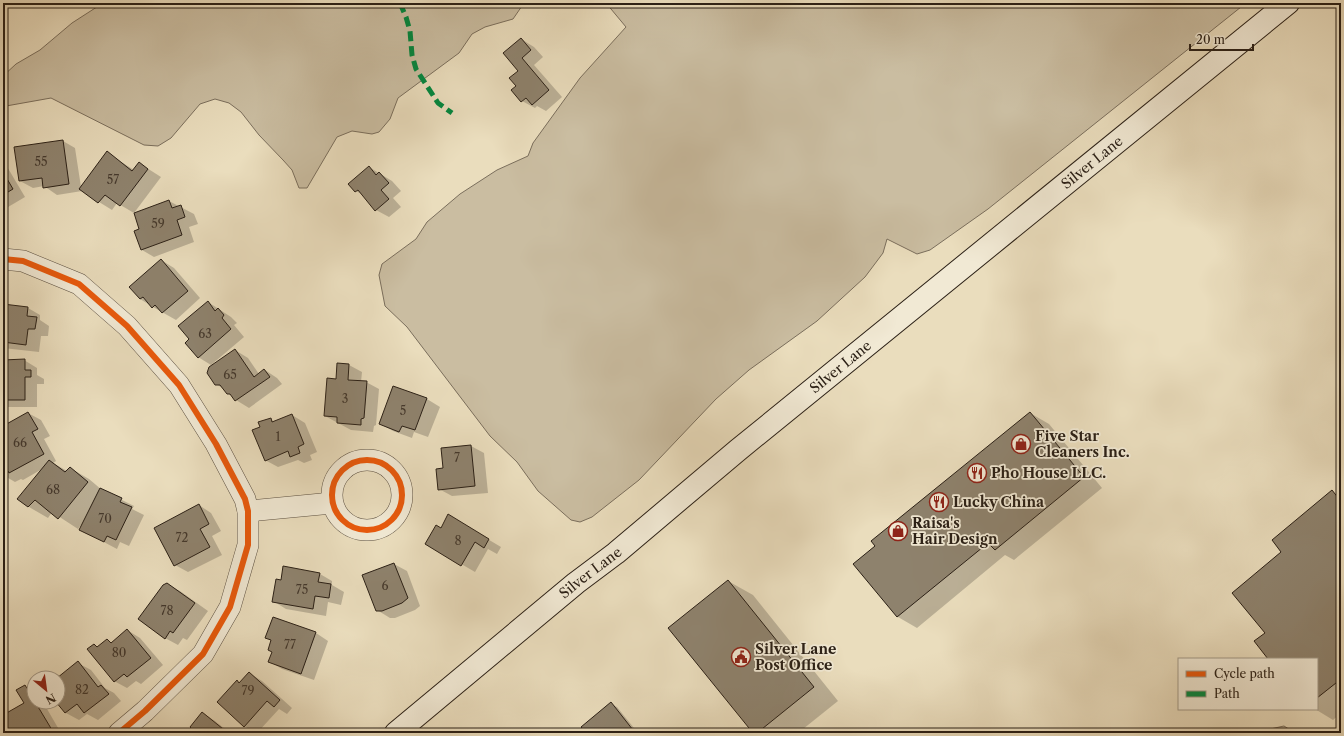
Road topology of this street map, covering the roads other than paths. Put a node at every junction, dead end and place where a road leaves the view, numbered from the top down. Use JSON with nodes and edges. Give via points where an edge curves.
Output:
{"nodes":[{"id":1,"x":1288,"y":3,"type":"edge"},
{"id":2,"x":3,"y":259,"type":"edge"},
{"id":3,"x":332,"y":503,"type":"dead end"},
{"id":4,"x":248,"y":511,"type":"junction"},
{"id":5,"x":119,"y":733,"type":"edge"},
{"id":6,"x":396,"y":733,"type":"edge"}],
"edges":[{"from":1,"to":6,"type":"main road","name":"Silver Lane","via":[[738,450]]},
{"from":2,"to":4,"type":"street","via":[[23,261],[79,284],[127,326],[179,385],[216,444],[245,499]]},
{"from":3,"to":4,"type":"street"},
{"from":4,"to":5,"type":"street","via":[[248,545],[230,607],[203,654],[146,711]]}]}
